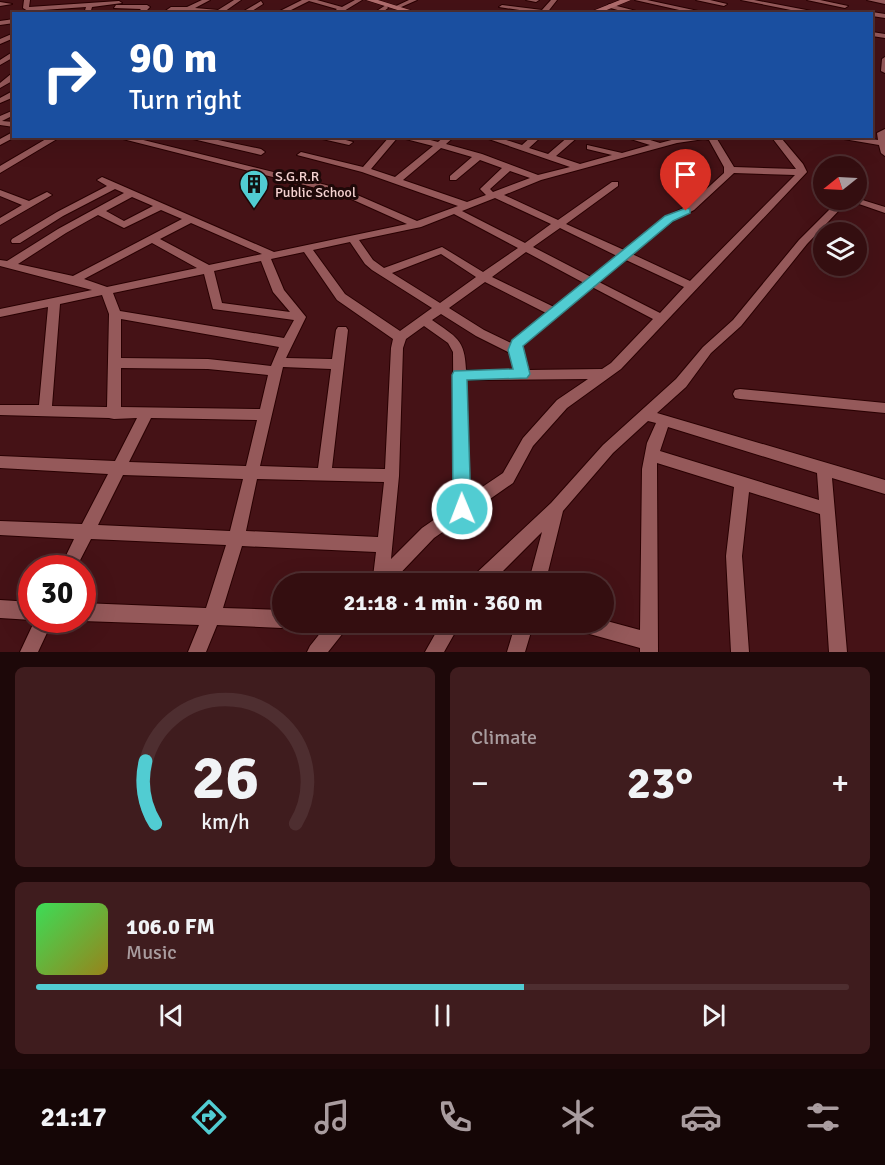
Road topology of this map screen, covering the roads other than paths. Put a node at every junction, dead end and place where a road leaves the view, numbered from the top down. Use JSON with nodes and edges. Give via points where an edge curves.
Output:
{"nodes":[{"id":1,"x":27,"y":0,"type":"edge"},
{"id":2,"x":137,"y":0,"type":"edge"},
{"id":3,"x":206,"y":0,"type":"edge"},
{"id":4,"x":238,"y":0,"type":"edge"},
{"id":5,"x":308,"y":0,"type":"edge"},
{"id":6,"x":334,"y":0,"type":"edge"},
{"id":7,"x":360,"y":0,"type":"edge"},
{"id":8,"x":370,"y":0,"type":"edge"},
{"id":9,"x":414,"y":0,"type":"edge"},
{"id":10,"x":506,"y":0,"type":"edge"},
{"id":11,"x":529,"y":0,"type":"edge"},
{"id":12,"x":536,"y":0,"type":"edge"},
{"id":13,"x":554,"y":0,"type":"edge"},
{"id":14,"x":600,"y":0,"type":"edge"},
{"id":15,"x":627,"y":0,"type":"edge"},
{"id":16,"x":638,"y":0,"type":"edge"},
{"id":17,"x":699,"y":0,"type":"edge"},
{"id":18,"x":744,"y":0,"type":"edge"},
{"id":19,"x":810,"y":0,"type":"edge"},
{"id":20,"x":870,"y":0,"type":"edge"},
{"id":21,"x":725,"y":2,"type":"edge"},
{"id":22,"x":885,"y":2,"type":"edge"},
{"id":23,"x":261,"y":3,"type":"dead end"},
{"id":24,"x":831,"y":3,"type":"junction"},
{"id":25,"x":845,"y":3,"type":"edge"},
{"id":26,"x":0,"y":4,"type":"edge"},
{"id":27,"x":9,"y":4,"type":"dead end"},
{"id":28,"x":499,"y":4,"type":"edge"},
{"id":29,"x":90,"y":5,"type":"junction"},
{"id":30,"x":118,"y":5,"type":"edge"},
{"id":31,"x":324,"y":5,"type":"junction"},
{"id":32,"x":64,"y":6,"type":"edge"},
{"id":33,"x":386,"y":7,"type":"junction"},
{"id":34,"x":397,"y":7,"type":"junction"},
{"id":35,"x":609,"y":8,"type":"edge"},
{"id":36,"x":342,"y":9,"type":"junction"},
{"id":37,"x":194,"y":10,"type":"edge"},
{"id":38,"x":37,"y":11,"type":"edge"},
{"id":39,"x":88,"y":12,"type":"edge"},
{"id":40,"x":141,"y":12,"type":"edge"},
{"id":41,"x":167,"y":12,"type":"edge"},
{"id":42,"x":210,"y":12,"type":"edge"},
{"id":43,"x":220,"y":12,"type":"edge"},
{"id":44,"x":245,"y":12,"type":"edge"},
{"id":45,"x":281,"y":12,"type":"edge"},
{"id":46,"x":337,"y":12,"type":"edge"},
{"id":47,"x":378,"y":12,"type":"edge"},
{"id":48,"x":404,"y":12,"type":"edge"},
{"id":49,"x":413,"y":12,"type":"edge"},
{"id":50,"x":538,"y":12,"type":"edge"},
{"id":51,"x":544,"y":12,"type":"edge"},
{"id":52,"x":631,"y":12,"type":"edge"},
{"id":53,"x":699,"y":12,"type":"edge"},
{"id":54,"x":813,"y":12,"type":"edge"},
{"id":55,"x":826,"y":12,"type":"edge"},
{"id":56,"x":885,"y":61,"type":"edge"},
{"id":57,"x":885,"y":71,"type":"edge"},
{"id":58,"x":12,"y":78,"type":"edge"},
{"id":59,"x":0,"y":88,"type":"edge"},
{"id":60,"x":885,"y":131,"type":"edge"},
{"id":61,"x":55,"y":138,"type":"edge"},
{"id":62,"x":194,"y":138,"type":"edge"},
{"id":63,"x":318,"y":138,"type":"edge"},
{"id":64,"x":393,"y":138,"type":"edge"},
{"id":65,"x":410,"y":138,"type":"edge"},
{"id":66,"x":449,"y":138,"type":"edge"},
{"id":67,"x":490,"y":138,"type":"edge"},
{"id":68,"x":536,"y":138,"type":"edge"},
{"id":69,"x":572,"y":138,"type":"edge"},
{"id":70,"x":632,"y":138,"type":"edge"},
{"id":71,"x":703,"y":138,"type":"edge"},
{"id":72,"x":709,"y":138,"type":"edge"},
{"id":73,"x":777,"y":138,"type":"edge"},
{"id":74,"x":845,"y":138,"type":"edge"},
{"id":75,"x":142,"y":139,"type":"edge"},
{"id":76,"x":440,"y":145,"type":"junction"},
{"id":77,"x":660,"y":146,"type":"junction"},
{"id":78,"x":590,"y":147,"type":"dead end"},
{"id":79,"x":342,"y":148,"type":"edge"},
{"id":80,"x":884,"y":148,"type":"edge"},
{"id":81,"x":523,"y":149,"type":"junction"},
{"id":82,"x":261,"y":152,"type":"dead end"},
{"id":83,"x":301,"y":155,"type":"dead end"},
{"id":84,"x":479,"y":156,"type":"junction"},
{"id":85,"x":625,"y":156,"type":"junction"},
{"id":86,"x":550,"y":157,"type":"junction"},
{"id":87,"x":509,"y":167,"type":"junction"},
{"id":88,"x":582,"y":167,"type":"junction"},
{"id":89,"x":0,"y":170,"type":"edge"},
{"id":90,"x":365,"y":170,"type":"junction"},
{"id":91,"x":730,"y":170,"type":"junction"},
{"id":92,"x":802,"y":172,"type":"junction"},
{"id":93,"x":453,"y":178,"type":"dead end"},
{"id":94,"x":538,"y":178,"type":"junction"},
{"id":95,"x":102,"y":180,"type":"dead end"},
{"id":96,"x":397,"y":180,"type":"junction"},
{"id":97,"x":615,"y":184,"type":"dead end"},
{"id":98,"x":115,"y":185,"type":"junction"},
{"id":99,"x":0,"y":192,"type":"edge"},
{"id":100,"x":132,"y":193,"type":"junction"},
{"id":101,"x":493,"y":194,"type":"junction"},
{"id":102,"x":47,"y":195,"type":"dead end"},
{"id":103,"x":867,"y":204,"type":"edge"},
{"id":104,"x":29,"y":206,"type":"junction"},
{"id":105,"x":161,"y":206,"type":"junction"},
{"id":106,"x":466,"y":206,"type":"junction"},
{"id":107,"x":834,"y":210,"type":"edge"},
{"id":108,"x":885,"y":210,"type":"edge"},
{"id":109,"x":98,"y":211,"type":"junction"},
{"id":110,"x":455,"y":211,"type":"junction"},
{"id":111,"x":190,"y":219,"type":"junction"},
{"id":112,"x":0,"y":222,"type":"edge"},
{"id":113,"x":559,"y":223,"type":"junction"},
{"id":114,"x":417,"y":225,"type":"junction"},
{"id":115,"x":154,"y":240,"type":"junction"},
{"id":116,"x":354,"y":240,"type":"junction"},
{"id":117,"x":16,"y":241,"type":"dead end"},
{"id":118,"x":526,"y":247,"type":"junction"},
{"id":119,"x":308,"y":250,"type":"junction"},
{"id":120,"x":626,"y":255,"type":"junction"},
{"id":121,"x":270,"y":257,"type":"junction"},
{"id":122,"x":4,"y":264,"type":"edge"},
{"id":123,"x":208,"y":269,"type":"junction"},
{"id":124,"x":385,"y":272,"type":"junction"},
{"id":125,"x":483,"y":277,"type":"junction"},
{"id":126,"x":74,"y":280,"type":"junction"},
{"id":127,"x":591,"y":282,"type":"junction"},
{"id":128,"x":691,"y":286,"type":"junction"},
{"id":129,"x":106,"y":290,"type":"junction"},
{"id":130,"x":54,"y":301,"type":"junction"},
{"id":131,"x":441,"y":307,"type":"junction"},
{"id":132,"x":554,"y":312,"type":"junction"},
{"id":133,"x":0,"y":313,"type":"edge"},
{"id":134,"x":115,"y":314,"type":"junction"},
{"id":135,"x":300,"y":317,"type":"junction"},
{"id":136,"x":660,"y":318,"type":"junction"},
{"id":137,"x":423,"y":319,"type":"junction"},
{"id":138,"x":342,"y":330,"type":"dead end"},
{"id":139,"x":400,"y":337,"type":"junction"},
{"id":140,"x":285,"y":343,"type":"junction"},
{"id":141,"x":515,"y":350,"type":"junction"},
{"id":142,"x":116,"y":363,"type":"junction"},
{"id":143,"x":338,"y":364,"type":"junction"},
{"id":144,"x":277,"y":367,"type":"junction"},
{"id":145,"x":522,"y":374,"type":"junction"},
{"id":146,"x":607,"y":374,"type":"junction"},
{"id":147,"x":459,"y":375,"type":"junction"},
{"id":148,"x":740,"y":394,"type":"dead end"},
{"id":149,"x":885,"y":408,"type":"edge"},
{"id":150,"x":0,"y":410,"type":"edge"},
{"id":151,"x":45,"y":411,"type":"junction"},
{"id":152,"x":114,"y":414,"type":"junction"},
{"id":153,"x":146,"y":414,"type":"junction"},
{"id":154,"x":264,"y":415,"type":"junction"},
{"id":155,"x":647,"y":415,"type":"junction"},
{"id":156,"x":664,"y":421,"type":"junction"},
{"id":157,"x":651,"y":455,"type":"junction"},
{"id":158,"x":0,"y":462,"type":"edge"},
{"id":159,"x":118,"y":468,"type":"junction"},
{"id":160,"x":824,"y":469,"type":"junction"},
{"id":161,"x":251,"y":473,"type":"junction"},
{"id":162,"x":324,"y":475,"type":"junction"},
{"id":163,"x":392,"y":476,"type":"junction"},
{"id":164,"x":742,"y":484,"type":"junction"},
{"id":165,"x":885,"y":487,"type":"edge"},
{"id":166,"x":556,"y":508,"type":"junction"},
{"id":167,"x":462,"y":509,"type":"junction"},
{"id":168,"x":828,"y":510,"type":"junction"},
{"id":169,"x":0,"y":528,"type":"edge"},
{"id":170,"x":86,"y":532,"type":"junction"},
{"id":171,"x":236,"y":538,"type":"junction"},
{"id":172,"x":386,"y":545,"type":"junction"},
{"id":173,"x":74,"y":555,"type":"edge"},
{"id":174,"x":381,"y":573,"type":"edge"},
{"id":175,"x":389,"y":573,"type":"edge"},
{"id":176,"x":488,"y":573,"type":"edge"},
{"id":177,"x":539,"y":573,"type":"edge"},
{"id":178,"x":0,"y":609,"type":"edge"},
{"id":179,"x":18,"y":610,"type":"edge"},
{"id":180,"x":96,"y":612,"type":"edge"},
{"id":181,"x":212,"y":615,"type":"junction"},
{"id":182,"x":272,"y":618,"type":"edge"},
{"id":183,"x":38,"y":633,"type":"edge"},
{"id":184,"x":332,"y":633,"type":"edge"},
{"id":185,"x":445,"y":633,"type":"edge"},
{"id":186,"x":522,"y":633,"type":"edge"},
{"id":187,"x":607,"y":633,"type":"edge"},
{"id":188,"x":649,"y":647,"type":"edge"},
{"id":189,"x":29,"y":652,"type":"edge"},
{"id":190,"x":196,"y":652,"type":"edge"},
{"id":191,"x":316,"y":652,"type":"edge"},
{"id":192,"x":434,"y":652,"type":"edge"},
{"id":193,"x":516,"y":652,"type":"edge"},
{"id":194,"x":740,"y":652,"type":"edge"},
{"id":195,"x":838,"y":652,"type":"edge"}],
"edges":[{"from":1,"to":38,"type":"street","via":[[27,9]]},
{"from":2,"to":30,"type":"street"},
{"from":3,"to":37,"type":"street"},
{"from":4,"to":43,"type":"street"},
{"from":5,"to":31,"type":"street"},
{"from":5,"to":45,"type":"street"},
{"from":6,"to":31,"type":"street"},
{"from":7,"to":33,"type":"street"},
{"from":7,"to":36,"type":"street"},
{"from":8,"to":34,"type":"street"},
{"from":9,"to":34,"type":"street"},
{"from":10,"to":28,"type":"street"},
{"from":11,"to":12,"type":"street"},
{"from":13,"to":51,"type":"street"},
{"from":14,"to":35,"type":"street"},
{"from":15,"to":35,"type":"street"},
{"from":16,"to":53,"type":"street"},
{"from":17,"to":21,"type":"street"},
{"from":18,"to":54,"type":"street"},
{"from":19,"to":24,"type":"street"},
{"from":20,"to":22,"type":"street"},
{"from":23,"to":44,"type":"street"},
{"from":24,"to":25,"type":"street"},
{"from":24,"to":55,"type":"street"},
{"from":26,"to":27,"type":"street"},
{"from":28,"to":50,"type":"street"},
{"from":29,"to":30,"type":"street"},
{"from":29,"to":32,"type":"street"},
{"from":29,"to":39,"type":"street"},
{"from":30,"to":40,"type":"street","via":[[147,7]]},
{"from":31,"to":36,"type":"street"},
{"from":32,"to":38,"type":"street"},
{"from":33,"to":47,"type":"street"},
{"from":33,"to":48,"type":"street"},
{"from":34,"to":49,"type":"street"},
{"from":35,"to":52,"type":"street"},
{"from":36,"to":46,"type":"street"},
{"from":37,"to":41,"type":"street","via":[[172,8]]},
{"from":37,"to":42,"type":"street"},
{"from":56,"to":57,"type":"street"},
{"from":58,"to":59,"type":"street"},
{"from":60,"to":80,"type":"street","via":[[881,133]]},
{"from":61,"to":89,"type":"street"},
{"from":62,"to":82,"type":"street"},
{"from":63,"to":79,"type":"street"},
{"from":64,"to":90,"type":"street"},
{"from":65,"to":76,"type":"street"},
{"from":66,"to":76,"type":"street"},
{"from":67,"to":81,"type":"street"},
{"from":68,"to":81,"type":"street"},
{"from":69,"to":86,"type":"street"},
{"from":70,"to":77,"type":"street"},
{"from":71,"to":77,"type":"street"},
{"from":72,"to":91,"type":"street"},
{"from":73,"to":92,"type":"street"},
{"from":74,"to":80,"type":"street"},
{"from":75,"to":114,"type":"street","via":[[352,196]]},
{"from":76,"to":84,"type":"street"},
{"from":76,"to":96,"type":"street"},
{"from":77,"to":85,"type":"street"},
{"from":78,"to":85,"type":"street"},
{"from":79,"to":83,"type":"street"},
{"from":79,"to":90,"type":"street"},
{"from":81,"to":86,"type":"street"},
{"from":84,"to":87,"type":"street"},
{"from":84,"to":93,"type":"street"},
{"from":85,"to":88,"type":"street"},
{"from":86,"to":88,"type":"street"},
{"from":87,"to":94,"type":"street"},
{"from":87,"to":101,"type":"street","via":[[485,189]]},
{"from":88,"to":94,"type":"street"},
{"from":90,"to":96,"type":"street"},
{"from":91,"to":92,"type":"street"},
{"from":91,"to":120,"type":"street","via":[[691,208],[669,219]]},
{"from":92,"to":128,"type":"street"},
{"from":94,"to":101,"type":"street"},
{"from":95,"to":98,"type":"street"},
{"from":96,"to":106,"type":"street"},
{"from":97,"to":113,"type":"street"},
{"from":98,"to":100,"type":"street"},
{"from":98,"to":117,"type":"street"},
{"from":99,"to":104,"type":"street"},
{"from":100,"to":105,"type":"street"},
{"from":100,"to":109,"type":"street"},
{"from":101,"to":106,"type":"street"},
{"from":101,"to":113,"type":"street"},
{"from":102,"to":104,"type":"street"},
{"from":103,"to":108,"type":"street"},
{"from":104,"to":112,"type":"street"},
{"from":105,"to":109,"type":"street","via":[[124,225]]},
{"from":105,"to":111,"type":"street"},
{"from":106,"to":110,"type":"street"},
{"from":107,"to":155,"type":"street","via":[[802,242],[737,323]]},
{"from":109,"to":122,"type":"street"},
{"from":110,"to":114,"type":"street"},
{"from":110,"to":118,"type":"street"},
{"from":111,"to":115,"type":"street"},
{"from":111,"to":121,"type":"street"},
{"from":113,"to":118,"type":"street"},
{"from":113,"to":120,"type":"street"},
{"from":114,"to":116,"type":"street"},
{"from":115,"to":123,"type":"street"},
{"from":115,"to":126,"type":"street"},
{"from":116,"to":119,"type":"street"},
{"from":116,"to":124,"type":"street","via":[[369,262]]},
{"from":118,"to":125,"type":"street"},
{"from":118,"to":127,"type":"street"},
{"from":119,"to":121,"type":"street"},
{"from":119,"to":139,"type":"street","via":[[341,297]]},
{"from":120,"to":127,"type":"street"},
{"from":120,"to":128,"type":"street"},
{"from":121,"to":123,"type":"street"},
{"from":121,"to":135,"type":"street","via":[[279,292]]},
{"from":122,"to":126,"type":"street"},
{"from":123,"to":129,"type":"street"},
{"from":123,"to":135,"type":"street","via":[[216,306]]},
{"from":124,"to":125,"type":"street","via":[[440,249]]},
{"from":124,"to":131,"type":"street"},
{"from":125,"to":131,"type":"street"},
{"from":125,"to":132,"type":"street"},
{"from":126,"to":129,"type":"street"},
{"from":127,"to":132,"type":"street"},
{"from":127,"to":136,"type":"street"},
{"from":128,"to":136,"type":"street"},
{"from":129,"to":130,"type":"street"},
{"from":129,"to":134,"type":"street"},
{"from":130,"to":133,"type":"street"},
{"from":130,"to":151,"type":"street"},
{"from":131,"to":137,"type":"street"},
{"from":131,"to":141,"type":"street"},
{"from":132,"to":141,"type":"street","via":[[517,343]]},
{"from":134,"to":140,"type":"street"},
{"from":134,"to":142,"type":"street"},
{"from":135,"to":140,"type":"street"},
{"from":136,"to":146,"type":"street"},
{"from":137,"to":139,"type":"street"},
{"from":137,"to":147,"type":"street","via":[[456,345]]},
{"from":138,"to":143,"type":"street"},
{"from":139,"to":163,"type":"street"},
{"from":140,"to":144,"type":"street"},
{"from":141,"to":145,"type":"street"},
{"from":142,"to":144,"type":"street"},
{"from":142,"to":152,"type":"street"},
{"from":143,"to":144,"type":"street"},
{"from":143,"to":162,"type":"street"},
{"from":144,"to":154,"type":"street"},
{"from":145,"to":146,"type":"street"},
{"from":145,"to":147,"type":"street"},
{"from":146,"to":167,"type":"street","via":[[562,404],[528,442],[508,478]]},
{"from":147,"to":167,"type":"street"},
{"from":148,"to":149,"type":"street"},
{"from":150,"to":151,"type":"street"},
{"from":151,"to":152,"type":"street"},
{"from":152,"to":153,"type":"street"},
{"from":153,"to":154,"type":"street"},
{"from":153,"to":159,"type":"street"},
{"from":154,"to":161,"type":"street"},
{"from":155,"to":156,"type":"street"},
{"from":155,"to":166,"type":"street","via":[[596,461]]},
{"from":156,"to":157,"type":"street"},
{"from":156,"to":160,"type":"street"},
{"from":157,"to":164,"type":"street"},
{"from":157,"to":188,"type":"street"},
{"from":158,"to":159,"type":"street"},
{"from":159,"to":161,"type":"street"},
{"from":159,"to":170,"type":"street"},
{"from":160,"to":165,"type":"street"},
{"from":160,"to":168,"type":"street"},
{"from":161,"to":162,"type":"street"},
{"from":161,"to":171,"type":"street"},
{"from":162,"to":163,"type":"street"},
{"from":163,"to":172,"type":"street"},
{"from":164,"to":168,"type":"street"},
{"from":164,"to":194,"type":"street","via":[[734,556]]},
{"from":166,"to":176,"type":"street"},
{"from":166,"to":177,"type":"street"},
{"from":167,"to":175,"type":"street","via":[[428,533]]},
{"from":168,"to":195,"type":"street"},
{"from":169,"to":170,"type":"street"},
{"from":170,"to":171,"type":"street"},
{"from":170,"to":173,"type":"street"},
{"from":171,"to":172,"type":"street"},
{"from":171,"to":181,"type":"street"},
{"from":172,"to":174,"type":"street"},
{"from":178,"to":179,"type":"street"},
{"from":180,"to":181,"type":"street"},
{"from":181,"to":182,"type":"street"},
{"from":181,"to":190,"type":"street"},
{"from":183,"to":189,"type":"street"},
{"from":184,"to":191,"type":"street"},
{"from":185,"to":192,"type":"street"},
{"from":186,"to":193,"type":"street"},
{"from":187,"to":188,"type":"street"}]}
